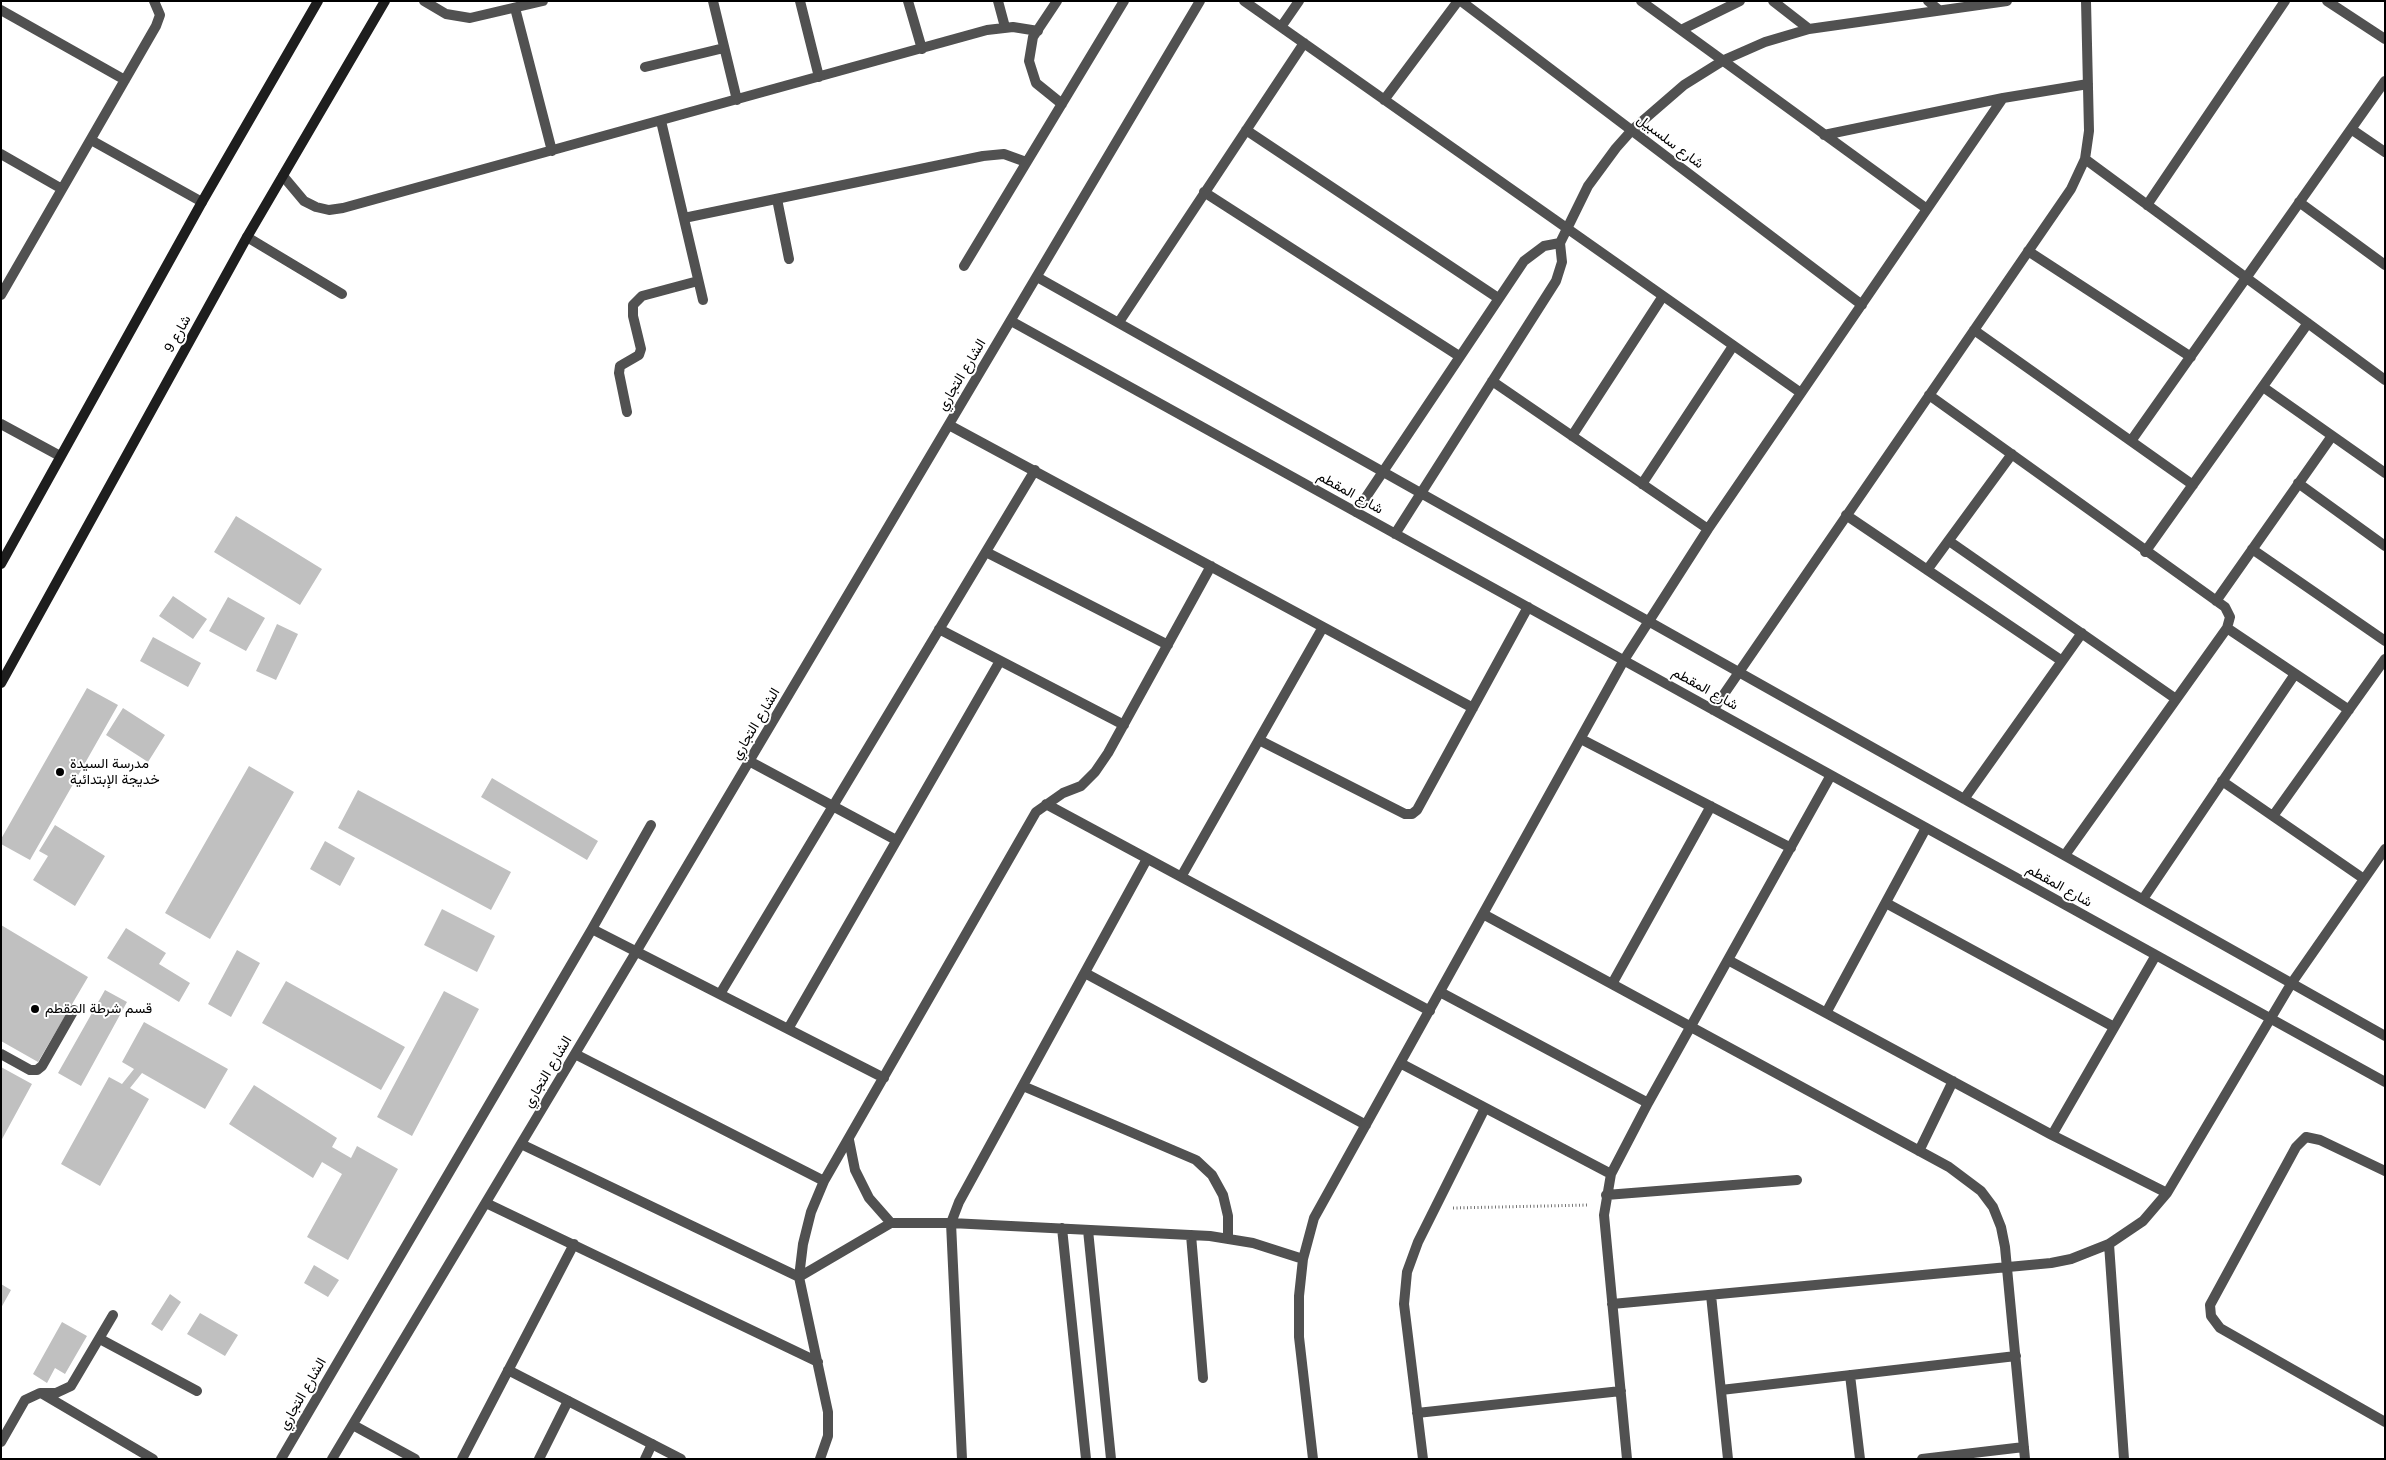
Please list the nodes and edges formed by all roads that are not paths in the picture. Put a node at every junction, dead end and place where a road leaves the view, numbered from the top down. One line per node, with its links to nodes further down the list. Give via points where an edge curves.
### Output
1 (154, 1): 39 (street, via 159,10 158,21)
2 (318, 1): 61 (main road)
3 (385, 1): 57 (main road, شارع 9)
4 (424, 1): 24 (street, via 457,17 482,16)
5 (543, 1): 24 (street)
6 (713, 1): 34 (street)
7 (800, 1): 38 (street)
8 (908, 1): 35 (street)
9 (998, 1): 27 (street)
10 (1057, 1): 31 (street)
11 (1124, 1): 45 (street)
12 (1200, 1): 73 (street, الشارع التجاري)
13 (1244, 1): 28 (street)
14 (1299, 1): 28 (street)
15 (1460, 1): 44 (street); 49 (street, شارع سلسبيل)
16 (1641, 1): 30 (street)
17 (1740, 1): 30 (street)
18 (1773, 1): 29 (street)
19 (1928, 1): 26 (street)
20 (2007, 1): 26 (street)
21 (2086, 1): 41 (street)
22 (2285, 1): 63 (street)
23 (2327, 1): 32 (street)
24 (515, 8): 52 (street)
25 (1, 10): 39 (street)
26 (1939, 10): 29 (street)
27 (1005, 27): 31 (street); 35 (street)
28 (1280, 27): 33 (street)
29 (1809, 29): 36 (street, via 1765,42)
30 (1681, 30): 36 (street)
31 (1038, 31): 45 (street, via 1030,45 1030,68 1042,89)
32 (2385, 39)
33 (1304, 43): 44 (street); 48 (street)
34 (724, 48): 37 (street); 43 (street)
35 (922, 49): 38 (street)
36 (1724, 60): 49 (street, via 1678,89); 50 (street)
37 (645, 67)
38 (819, 77): 43 (street)
39 (125, 80): 51 (street)
40 (2385, 81): 47 (street)
41 (2088, 84): 42 (street); 55 (street, via 2089,131)
42 (2003, 98): 50 (street); 64 (street)
43 (737, 100): 46 (street)
44 (1384, 100): 66 (street)
45 (1062, 104): 56 (street)
46 (661, 121): 52 (street); 65 (street)
47 (2351, 129): 53 (street); 62 (street)
48 (1246, 130): 59 (street); 79 (street)
49 (1632, 130): 66 (street, via 1593,180); 81 (street, شارع سلسبيل)
50 (1824, 135): 64 (street)
51 (91, 140): 58 (street); 61 (street)
52 (552, 151): 57 (street, via 329,210 304,201)
53 (2385, 152)
54 (1, 154): 58 (street)
55 (2085, 159): 63 (street); 69 (street, via 2071,189)
56 (1026, 162): 60 (street, via 1004,154 988,155); 72 (street)
57 (283, 176): 67 (main road, شارع 9)
58 (62, 189): 77 (street)
59 (1204, 192): 83 (street); 87 (street)
60 (777, 199): 65 (street); 70 (street)
61 (202, 202): 101 (main road)
62 (2299, 202): 71 (street); 74 (street)
63 (2147, 205): 74 (street)
64 (1927, 209): 81 (street)
65 (684, 218): 75 (street)
66 (1566, 228): 68 (street); 78 (street)
67 (247, 237): 76 (street); 136 (main road, شارع 9)
68 (1560, 243): 79 (street, via 1544,246 1529,255); 90 (street, via 1562,262 1556,282)
69 (2028, 251): 85 (street); 88 (street)
70 (790, 258)
71 (2385, 265)
72 (964, 266)
73 (1037, 277): 82 (street, الشارع التجاري); 83 (street)
74 (2246, 278): 84 (street); 88 (street)
75 (698, 281): 80 (street); 94 (street, via 642,296 633,305 641,349 639,355 620,366 618,373)
76 (342, 294)
77 (1, 295)
78 (1663, 296): 86 (street); 97 (street)
79 (1498, 298): 87 (street)
80 (703, 300)
81 (1862, 305): 92 (street)
82 (1011, 321): 96 (street, الشارع التجاري); 109 (street, شارع المقطم)
83 (1119, 322): 103 (street)
84 (2308, 324): 89 (street); 91 (street)
85 (1974, 330): 93 (street); 99 (street)
86 (1733, 346): 92 (street); 106 (street)
87 (1460, 356): 103 (street)
88 (2191, 357): 99 (street)
89 (2385, 380)
90 (1492, 382): 97 (street); 108 (street)
91 (2263, 387): 98 (street); 107 (street)
92 (1801, 393): 111 (street)
93 (1929, 395): 100 (street); 110 (street)
94 (627, 412)
95 (1, 424): 101 (street)
96 (949, 425): 102 (street); 144 (street, الشارع التجاري)
97 (1572, 436): 106 (street)
98 (2332, 436): 104 (street); 105 (street)
99 (2131, 441): 107 (street)
100 (2012, 454): 113 (street); 117 (street)
101 (60, 456): 118 (main road)
102 (1035, 470): 116 (street); 119 (street)
103 (1383, 471): 108 (street); 109 (street)
104 (2385, 473)
105 (2298, 483): 114 (street); 115 (street)
106 (1642, 484): 111 (street)
107 (2193, 485): 117 (street)
108 (1421, 493): 112 (street); 123 (street)
109 (1356, 512): 112 (street, شارع المقطم)
110 (1846, 515): 120 (street); 134 (street)
111 (1708, 529): 123 (street)
112 (1396, 534): 122 (street, شارع المقطم)
113 (1949, 541): 120 (street); 127 (street)
114 (2385, 546)
115 (2252, 549): 121 (street); 128 (street)
116 (986, 552): 126 (street); 129 (street)
117 (2145, 552): 121 (street)
118 (1, 564)
119 (1211, 566): 124 (street); 129 (street)
120 (1928, 570): 133 (street)
121 (2216, 601): 125 (street, via 2228,612)
122 (1528, 607): 131 (street, شارع المقطم); 138 (street)
123 (1650, 621): 131 (street); 134 (street)
124 (1323, 627): 138 (street); 143 (street)
125 (2227, 628): 135 (street); 137 (street)
126 (939, 629): 132 (street); 149 (street)
127 (2082, 633): 133 (street); 137 (street)
128 (2385, 641)
129 (1168, 645): 141 (street)
130 (2385, 659): 140 (street)
131 (1624, 660): 139 (street, شارع المقطم); 142 (street)
132 (1000, 661): 141 (street); 154 (street)
133 (2062, 661): 147 (street)
134 (1739, 672): 139 (street); 147 (street)
135 (2295, 674): 140 (street); 146 (street)
136 (1, 683)
137 (2176, 699): 157 (street)
138 (1473, 708): 143 (street, via 1412,814 1405,814)
139 (1713, 710): 145 (street, شارع المقطم)
140 (2349, 710): 151 (street)
141 (1124, 725): 148 (street, via 1095,772 1081,786)
142 (1581, 739): 150 (street); 163 (street)
143 (1259, 740): 159 (street)
144 (749, 761): 149 (street); 165 (street, الشارع التجاري)
145 (1831, 775): 153 (street, شارع المقطم); 155 (street)
146 (2222, 780): 151 (street); 161 (street)
147 (1964, 799): 157 (street)
148 (1046, 804): 158 (street); 184 (street, via 1036,812)
149 (833, 806): 154 (street); 172 (street)
150 (1711, 806): 155 (street); 169 (street)
151 (2273, 816): 160 (street)
152 (650, 825): 164 (street, الشارع التجاري)
153 (1926, 828): 162 (street); 166 (street, شارع المقطم)
154 (896, 840): 179 (street)
155 (1791, 848): 167 (street)
156 (2385, 849): 160 (street)
157 (2065, 856): 161 (street)
158 (1147, 859): 159 (street); 168 (street)
159 (1181, 877): 174 (street)
160 (2364, 879): 170 (street)
161 (2143, 899): 170 (street)
162 (1886, 902): 175 (street); 178 (street)
163 (1483, 914): 169 (street); 171 (street)
164 (592, 929): 165 (street); 234 (street, الشارع التجاري)
165 (636, 952): 172 (street); 182 (street, الشارع التجاري)
166 (2156, 955): 176 (street, شارع المقطم); 178 (street)
167 (1728, 960): 175 (street); 177 (street)
168 (1085, 973): 187 (street); 190 (street)
169 (1612, 984): 177 (street)
170 (2291, 984): 176 (street); 180 (street)
171 (1440, 992): 174 (street); 188 (street)
172 (720, 994): 179 (street)
173 (74, 1010): 181 (street, via 42,1066 36,1070 24,1068)
174 (1430, 1011): 183 (street)
175 (1826, 1013): 185 (street)
176 (2270, 1018): 186 (street, شارع المقطم); 199 (street)
177 (1691, 1026): 188 (street); 194 (street)
178 (2114, 1027): 191 (street)
179 (788, 1029): 184 (street)
180 (2385, 1036)
181 (1, 1054)
182 (575, 1054): 193 (street, الشارع التجاري); 198 (street)
183 (1400, 1063): 189 (street); 190 (street)
184 (884, 1078): 192 (street)
185 (1953, 1082): 191 (street); 194 (street)
186 (2385, 1082)
187 (1023, 1086): 203 (street, via 959,1202); 207 (street, via 1196,1160 1212,1175 1223,1195 1228,1216)
188 (1648, 1103): 196 (street)
189 (1486, 1108): 196 (street); 227 (street, via 1418,1242 1408,1272 1404,1304)
190 (1366, 1125): 210 (street, via 1314,1218)
191 (2052, 1135): 199 (street)
192 (849, 1140): 198 (street); 202 (street, via 858,1177 869,1198)
193 (521, 1144): 201 (street, الشارع التجاري); 212 (street)
194 (1919, 1150): 211 (street, via 1966,1178 1994,1208 2001,1227)
195 (2385, 1171): 228 (street, via 2320,1140 2306,1137 2296,1147 2210,1306 2211,1316 2220,1328)
196 (1611, 1174): 200 (street)
197 (1797, 1180): 200 (street)
198 (824, 1181): 212 (street, via 811,1212)
199 (2167, 1193): 209 (street, via 2143,1221)
200 (1605, 1199): 214 (street)
201 (486, 1203): 208 (street); 229 (street, الشارع التجاري)
202 (891, 1223): 203 (street); 212 (street)
203 (951, 1223): 204 (street); 242 (street)
204 (1062, 1228): 205 (street); 243 (street)
205 (1088, 1230): 206 (street); 244 (street)
206 (1191, 1235): 207 (street); 221 (street)
207 (1228, 1238): 210 (street)
208 (574, 1244): 218 (street); 219 (street)
209 (2109, 1244): 211 (street, via 2071,1259); 252 (street)
210 (1303, 1258): 245 (street, via 1298,1296 1299,1337)
211 (2007, 1267): 213 (street); 217 (street)
212 (799, 1277): 218 (street)
213 (1711, 1295): 214 (street); 222 (street)
214 (1612, 1304): 224 (street)
215 (114, 1315): 216 (street)
216 (100, 1339): 223 (street); 225 (street, via 71,1386 56,1393)
217 (2016, 1356): 220 (street); 232 (street)
218 (818, 1362): 241 (street, via 828,1412 828,1436)
219 (508, 1370): 226 (street); 237 (street)
220 (1850, 1375): 222 (street); 249 (street)
221 (1203, 1378)
222 (1721, 1390): 248 (street)
223 (197, 1391)
224 (1621, 1392): 227 (street); 247 (street)
225 (40, 1393): 230 (street, via 25,1400); 233 (street)
226 (568, 1401): 231 (street); 238 (street)
227 (1417, 1414): 246 (street)
228 (2385, 1422)
229 (353, 1425): 235 (street, الشارع التجاري); 236 (street)
230 (1, 1442)
231 (652, 1444): 239 (street); 240 (street)
232 (2024, 1447): 250 (street); 251 (street)
233 (153, 1459)
234 (281, 1459)
235 (332, 1459)
236 (415, 1459)
237 (462, 1459)
238 (539, 1459)
239 (645, 1459)
240 (681, 1459)
241 (820, 1459)
242 (962, 1459)
243 (1086, 1459)
244 (1111, 1459)
245 (1313, 1459)
246 (1423, 1459)
247 (1627, 1459)
248 (1728, 1459)
249 (1860, 1459)
250 (1922, 1459)
251 (2024, 1459)
252 (2124, 1459)

